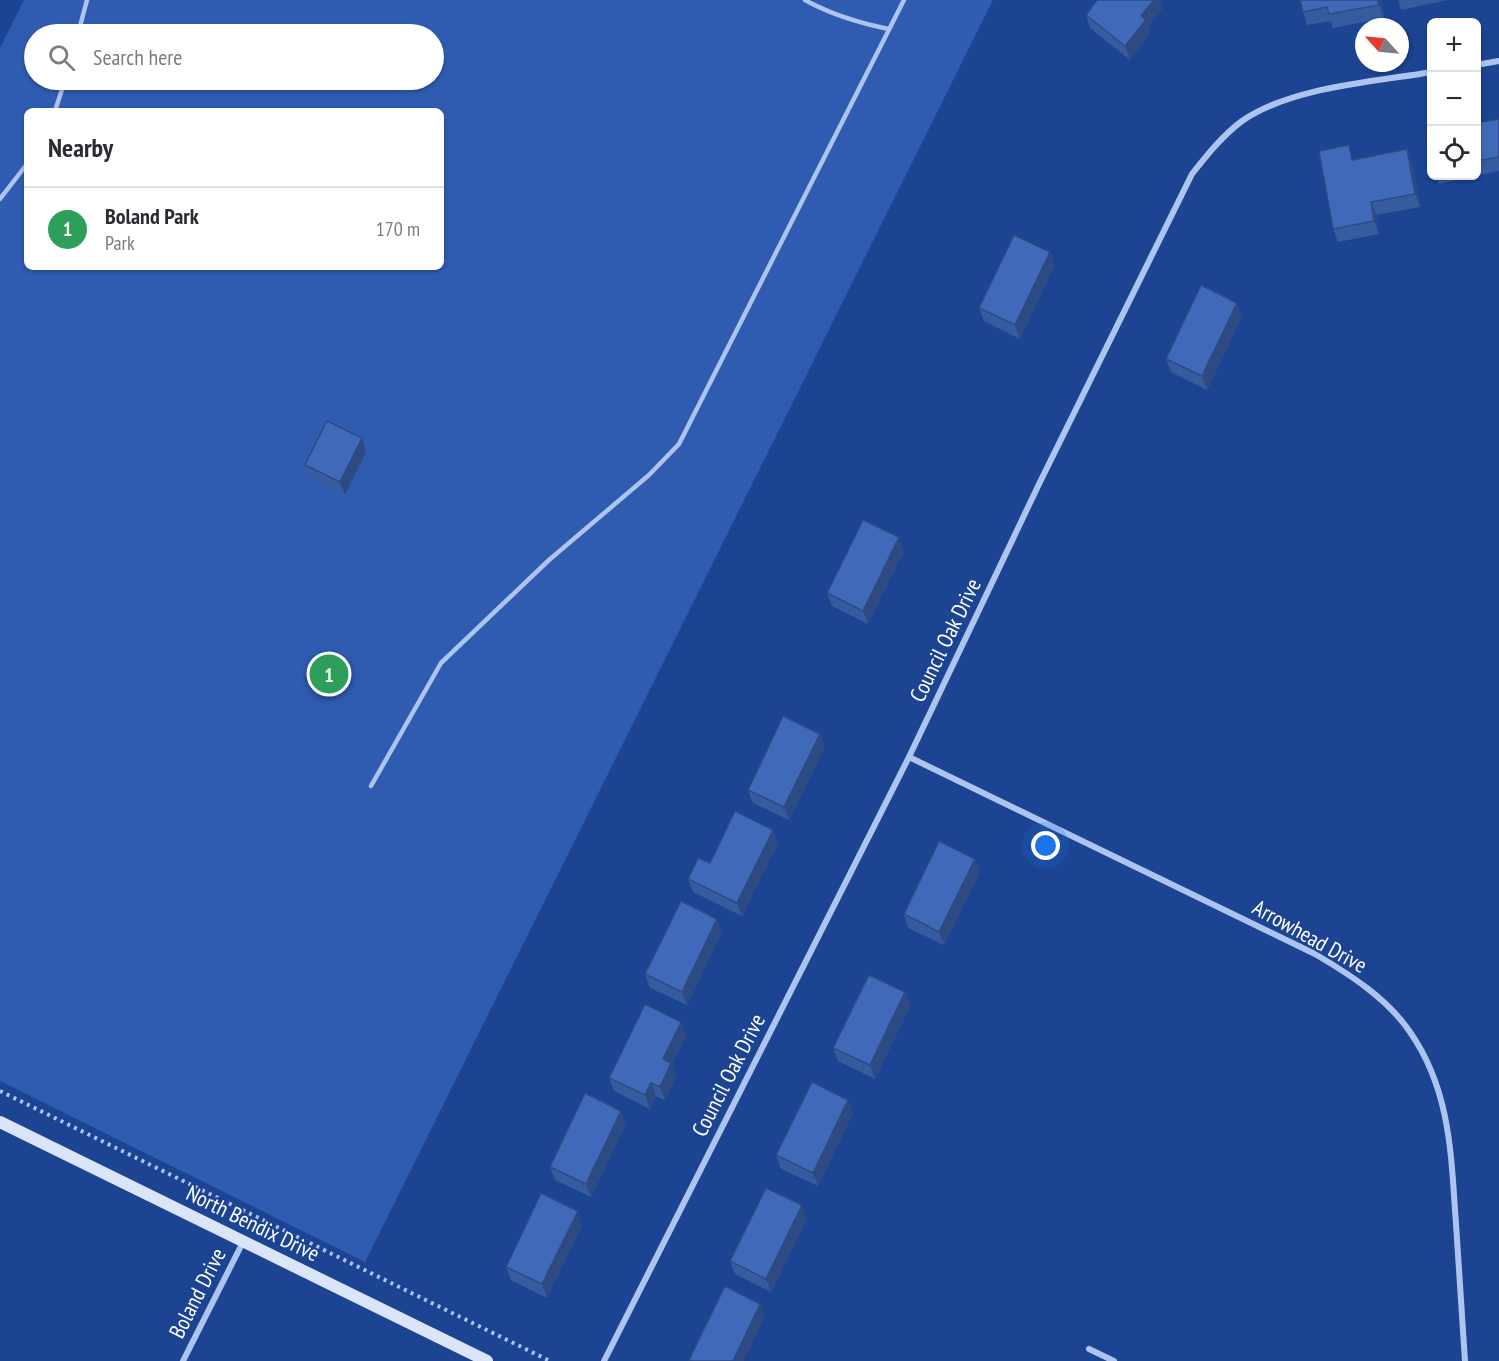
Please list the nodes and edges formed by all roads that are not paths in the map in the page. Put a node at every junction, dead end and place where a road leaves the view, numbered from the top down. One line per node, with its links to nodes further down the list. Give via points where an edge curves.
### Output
1 (87, 0): 4 (lane)
2 (806, 0): 5 (lane, via 835,15)
3 (904, 0): 5 (lane)
4 (81, 24)
5 (889, 28): 14 (lane, via 679,444 441,663)
6 (1499, 61): 7 (street)
7 (1481, 64)
8 (1427, 73): 13 (street, Council Oak Drive, via 1284,100 1242,122 1216,144 1192,174)
9 (62, 90): 10 (lane)
10 (56, 108)
11 (24, 168): 12 (lane)
12 (0, 199)
13 (909, 757): 20 (street, Council Oak Drive); 22 (street, Arrowhead Drive, via 1315,954 1345,972 1391,1010 1425,1057 1450,1136)
14 (371, 786)
15 (0, 1122): 16 (street, North Bendix Drive)
16 (243, 1241): 18 (street, Boland Drive); 19 (street, North Bendix Drive)
17 (1089, 1349): 21 (street)
18 (183, 1361)
19 (487, 1361)
20 (604, 1361)
21 (1114, 1361)
22 (1465, 1361)

